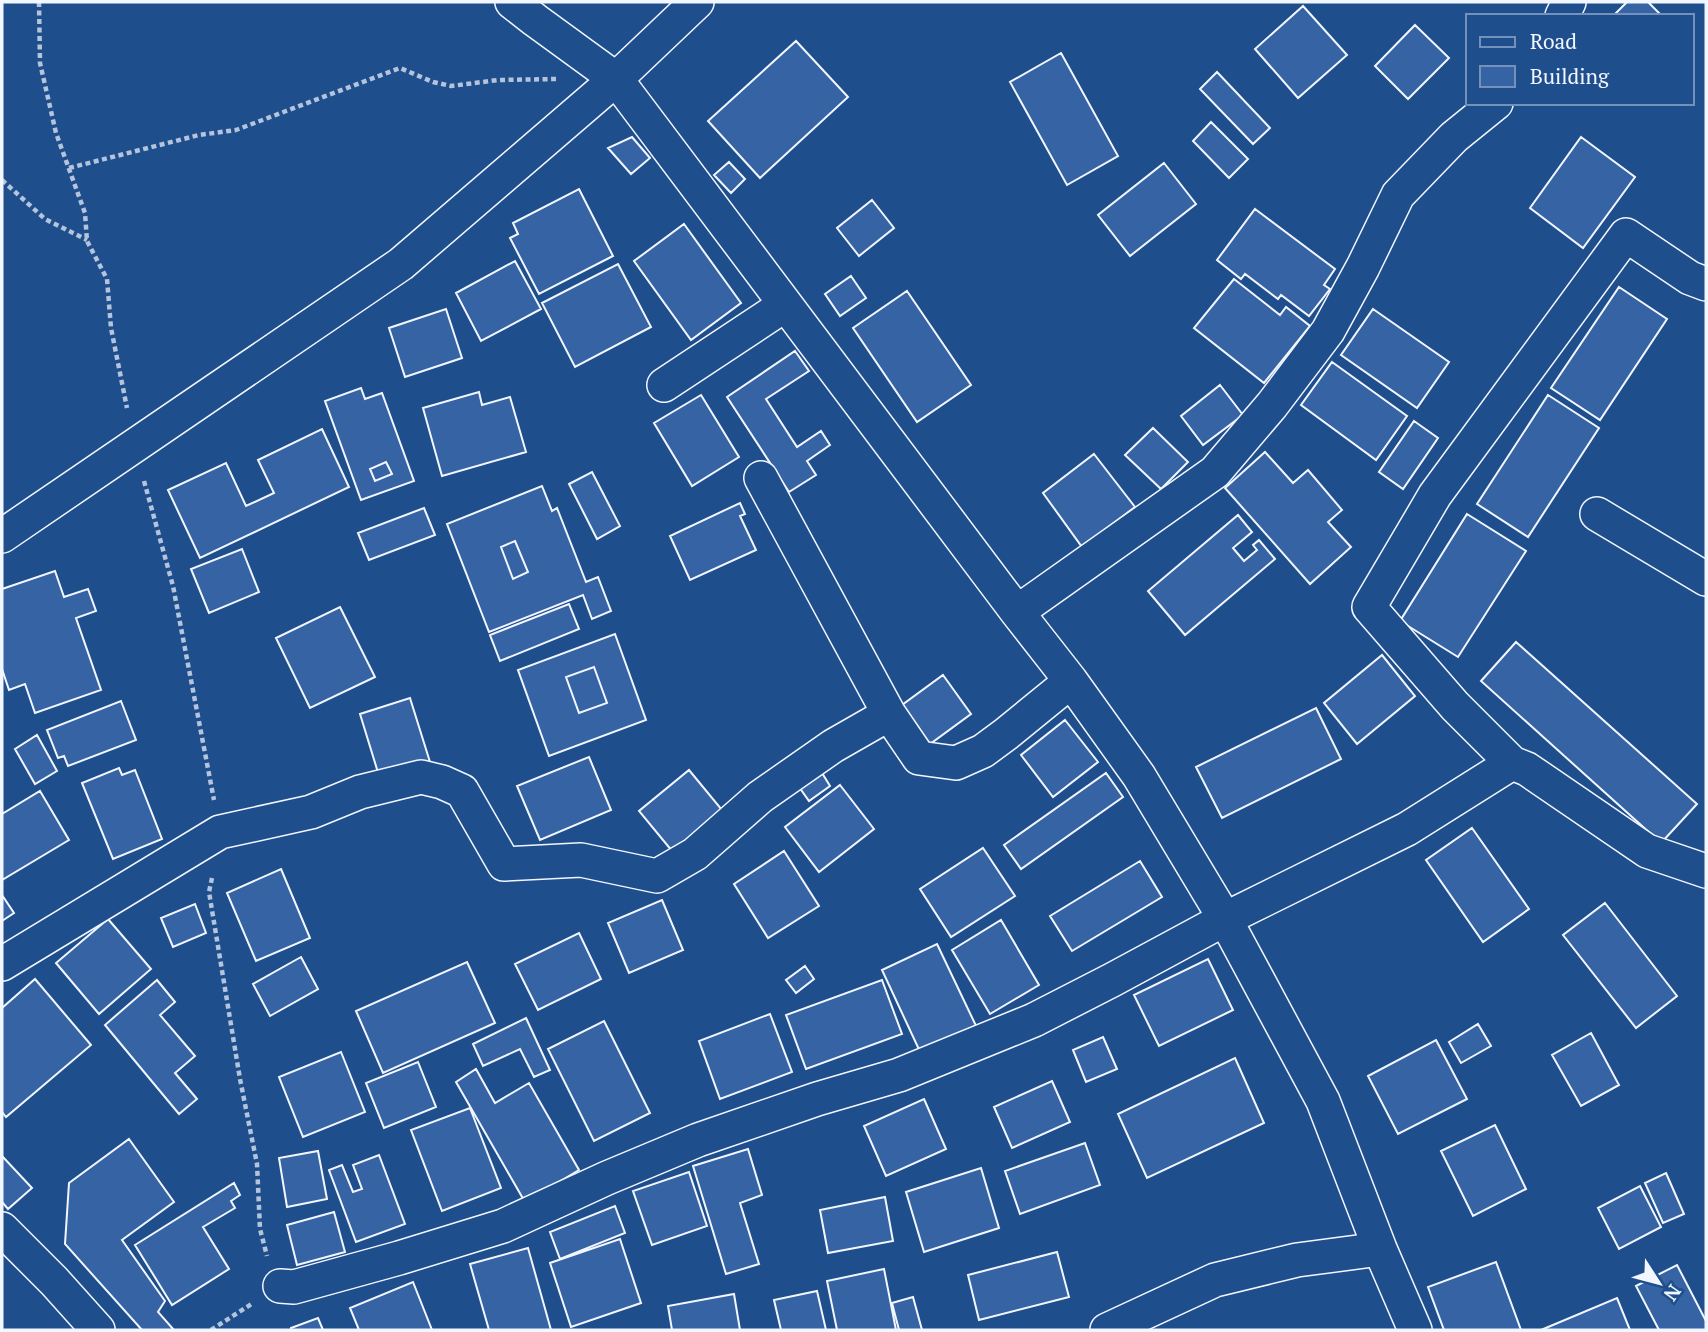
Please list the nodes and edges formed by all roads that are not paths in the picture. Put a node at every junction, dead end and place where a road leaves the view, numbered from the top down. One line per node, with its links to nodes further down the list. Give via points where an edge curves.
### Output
1 (512, 2): 3 (street)
2 (697, 2): 3 (street)
3 (615, 79): 6 (street); 10 (street, via 401,264)
4 (1494, 105): 12 (street, via 1454,137 1398,195 1328,331 1215,472)
5 (1706, 285): 15 (street, via 1626,235 1435,495 1369,607 1455,706)
6 (785, 305): 7 (street); 12 (street)
7 (664, 386)
8 (761, 478): 14 (street)
9 (1597, 514): 11 (street)
10 (2, 536)
11 (1706, 579)
12 (1017, 612): 13 (street)
13 (1072, 681): 14 (street, via 983,751 956,763 919,758); 17 (street, via 1139,776)
14 (889, 714): 18 (street, via 823,753 761,797 695,854 657,876 581,860 503,864 462,791 421,777 360,792 311,812 220,832)
15 (1512, 763): 16 (street, via 1647,851); 17 (street, via 1407,829)
16 (1706, 871)
17 (1225, 919): 20 (street, via 1323,1101); 21 (street, via 1034,1020 899,1075 698,1140 503,1226 294,1287)
18 (2, 964)
19 (2, 1229): 22 (street)
20 (1380, 1249): 23 (street, via 1297,1260 1215,1280); 24 (street)
21 (280, 1286)
22 (98, 1330)
23 (1107, 1330)
24 (1415, 1330)

